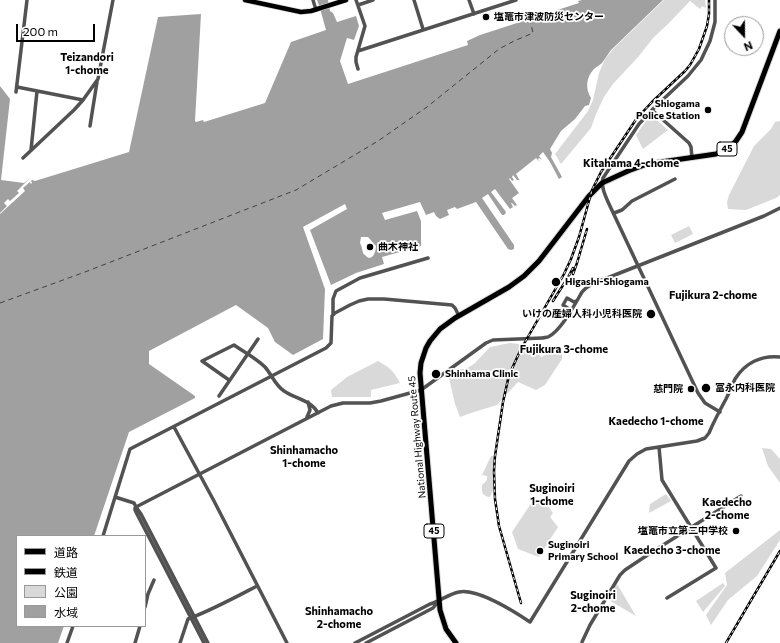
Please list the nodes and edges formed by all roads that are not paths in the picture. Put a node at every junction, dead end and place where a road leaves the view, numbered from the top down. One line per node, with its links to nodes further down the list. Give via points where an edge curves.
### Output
1 (27, 0): 21 (street)
2 (113, 0): 20 (street)
3 (246, 0): 12 (main road)
4 (313, 0): 14 (street)
5 (346, 0): 14 (main road)
6 (356, 0): 13 (street)
7 (373, 0): 13 (street)
8 (414, 0): 16 (street)
9 (469, 0): 15 (street)
10 (516, 0): 15 (street)
11 (715, 0): 25 (street, via 715,22 701,60)
12 (259, 1): 14 (main road, via 301,12)
13 (358, 5): 18 (street, via 365,26)
14 (318, 9)
15 (474, 14): 16 (street)
16 (423, 29): 18 (street)
17 (780, 31): 29 (highway, National Highway Route 45 / 45, via 739,137 721,152)
18 (358, 51): 19 (street)
19 (358, 69)
20 (98, 79): 24 (street); 26 (street)
21 (17, 87): 22 (street); 23 (street)
22 (37, 91): 24 (street); 27 (street)
23 (16, 92)
24 (83, 100): 27 (street)
25 (652, 110): 29 (street, via 689,143); 31 (street, via 636,129)
26 (90, 126)
27 (31, 150): 28 (street)
28 (22, 158)
29 (692, 158): 31 (highway, National Highway Route 45 / 45, via 647,164)
30 (675, 179): 33 (street)
31 (602, 183): 33 (street); 39 (highway, National Highway Route 45 / 45, via 524,276)
32 (780, 208): 35 (street)
33 (614, 213): 35 (street)
34 (428, 258): 38 (street, via 360,278 336,292 333,299)
35 (638, 266): 36 (street, via 592,284); 48 (street, via 700,397)
36 (576, 302): 37 (street); 37 (street, via 567,298 563,305)
37 (570, 312): 45 (street, via 560,327 548,337 493,340)
38 (334, 314): 39 (street, via 358,301 384,299 452,305); 43 (street, via 332,340 328,347)
39 (459, 316): 45 (highway, National Highway Route 45 / 45, via 440,329 426,348 421,363)
40 (258, 339): 41 (street)
41 (247, 354): 43 (street, via 264,366); 44 (street); 44 (street, via 234,345 202,361)
42 (780, 357): 48 (street, via 763,358 743,369)
43 (271, 376): 47 (street, via 282,390); 51 (street)
44 (229, 380): 46 (street)
45 (421, 390): 49 (street, via 370,403 337,404); 62 (highway, National Highway Route 45 / 45)
46 (219, 396)
47 (308, 402): 49 (street); 50 (street, via 310,410)
48 (720, 412): 52 (street, via 705,438)
49 (318, 413): 50 (street)
50 (307, 418): 53 (street)
51 (174, 426): 53 (street); 55 (street, via 130,448)
52 (659, 447): 57 (street, via 662,480); 62 (street, via 646,449 629,461 530,622 501,604 469,592 459,592)
53 (200, 474): 56 (street); 60 (street)
54 (741, 496): 57 (street)
55 (115, 497): 56 (street, via 134,503); 58 (street)
56 (136, 507): 64 (street, via 138,516)
57 (691, 528): 61 (street, via 716,568); 67 (street, via 622,573)
58 (103, 535)
59 (154, 580): 63 (street)
60 (257, 586): 64 (street); 73 (street)
61 (667, 598)
62 (439, 601): 74 (street); 75 (street, via 433,608); 76 (highway, National Highway Route 45 / 45, via 446,629)
63 (146, 603)
64 (193, 617): 70 (street, via 188,619); 71 (street); 72 (street)
65 (73, 627): 68 (street)
66 (140, 627): 69 (street)
67 (582, 642)
68 (67, 643)
69 (135, 643)
70 (180, 643)
71 (204, 643)
72 (208, 643)
73 (287, 643)
74 (355, 643)
75 (366, 643)
76 (456, 643)

